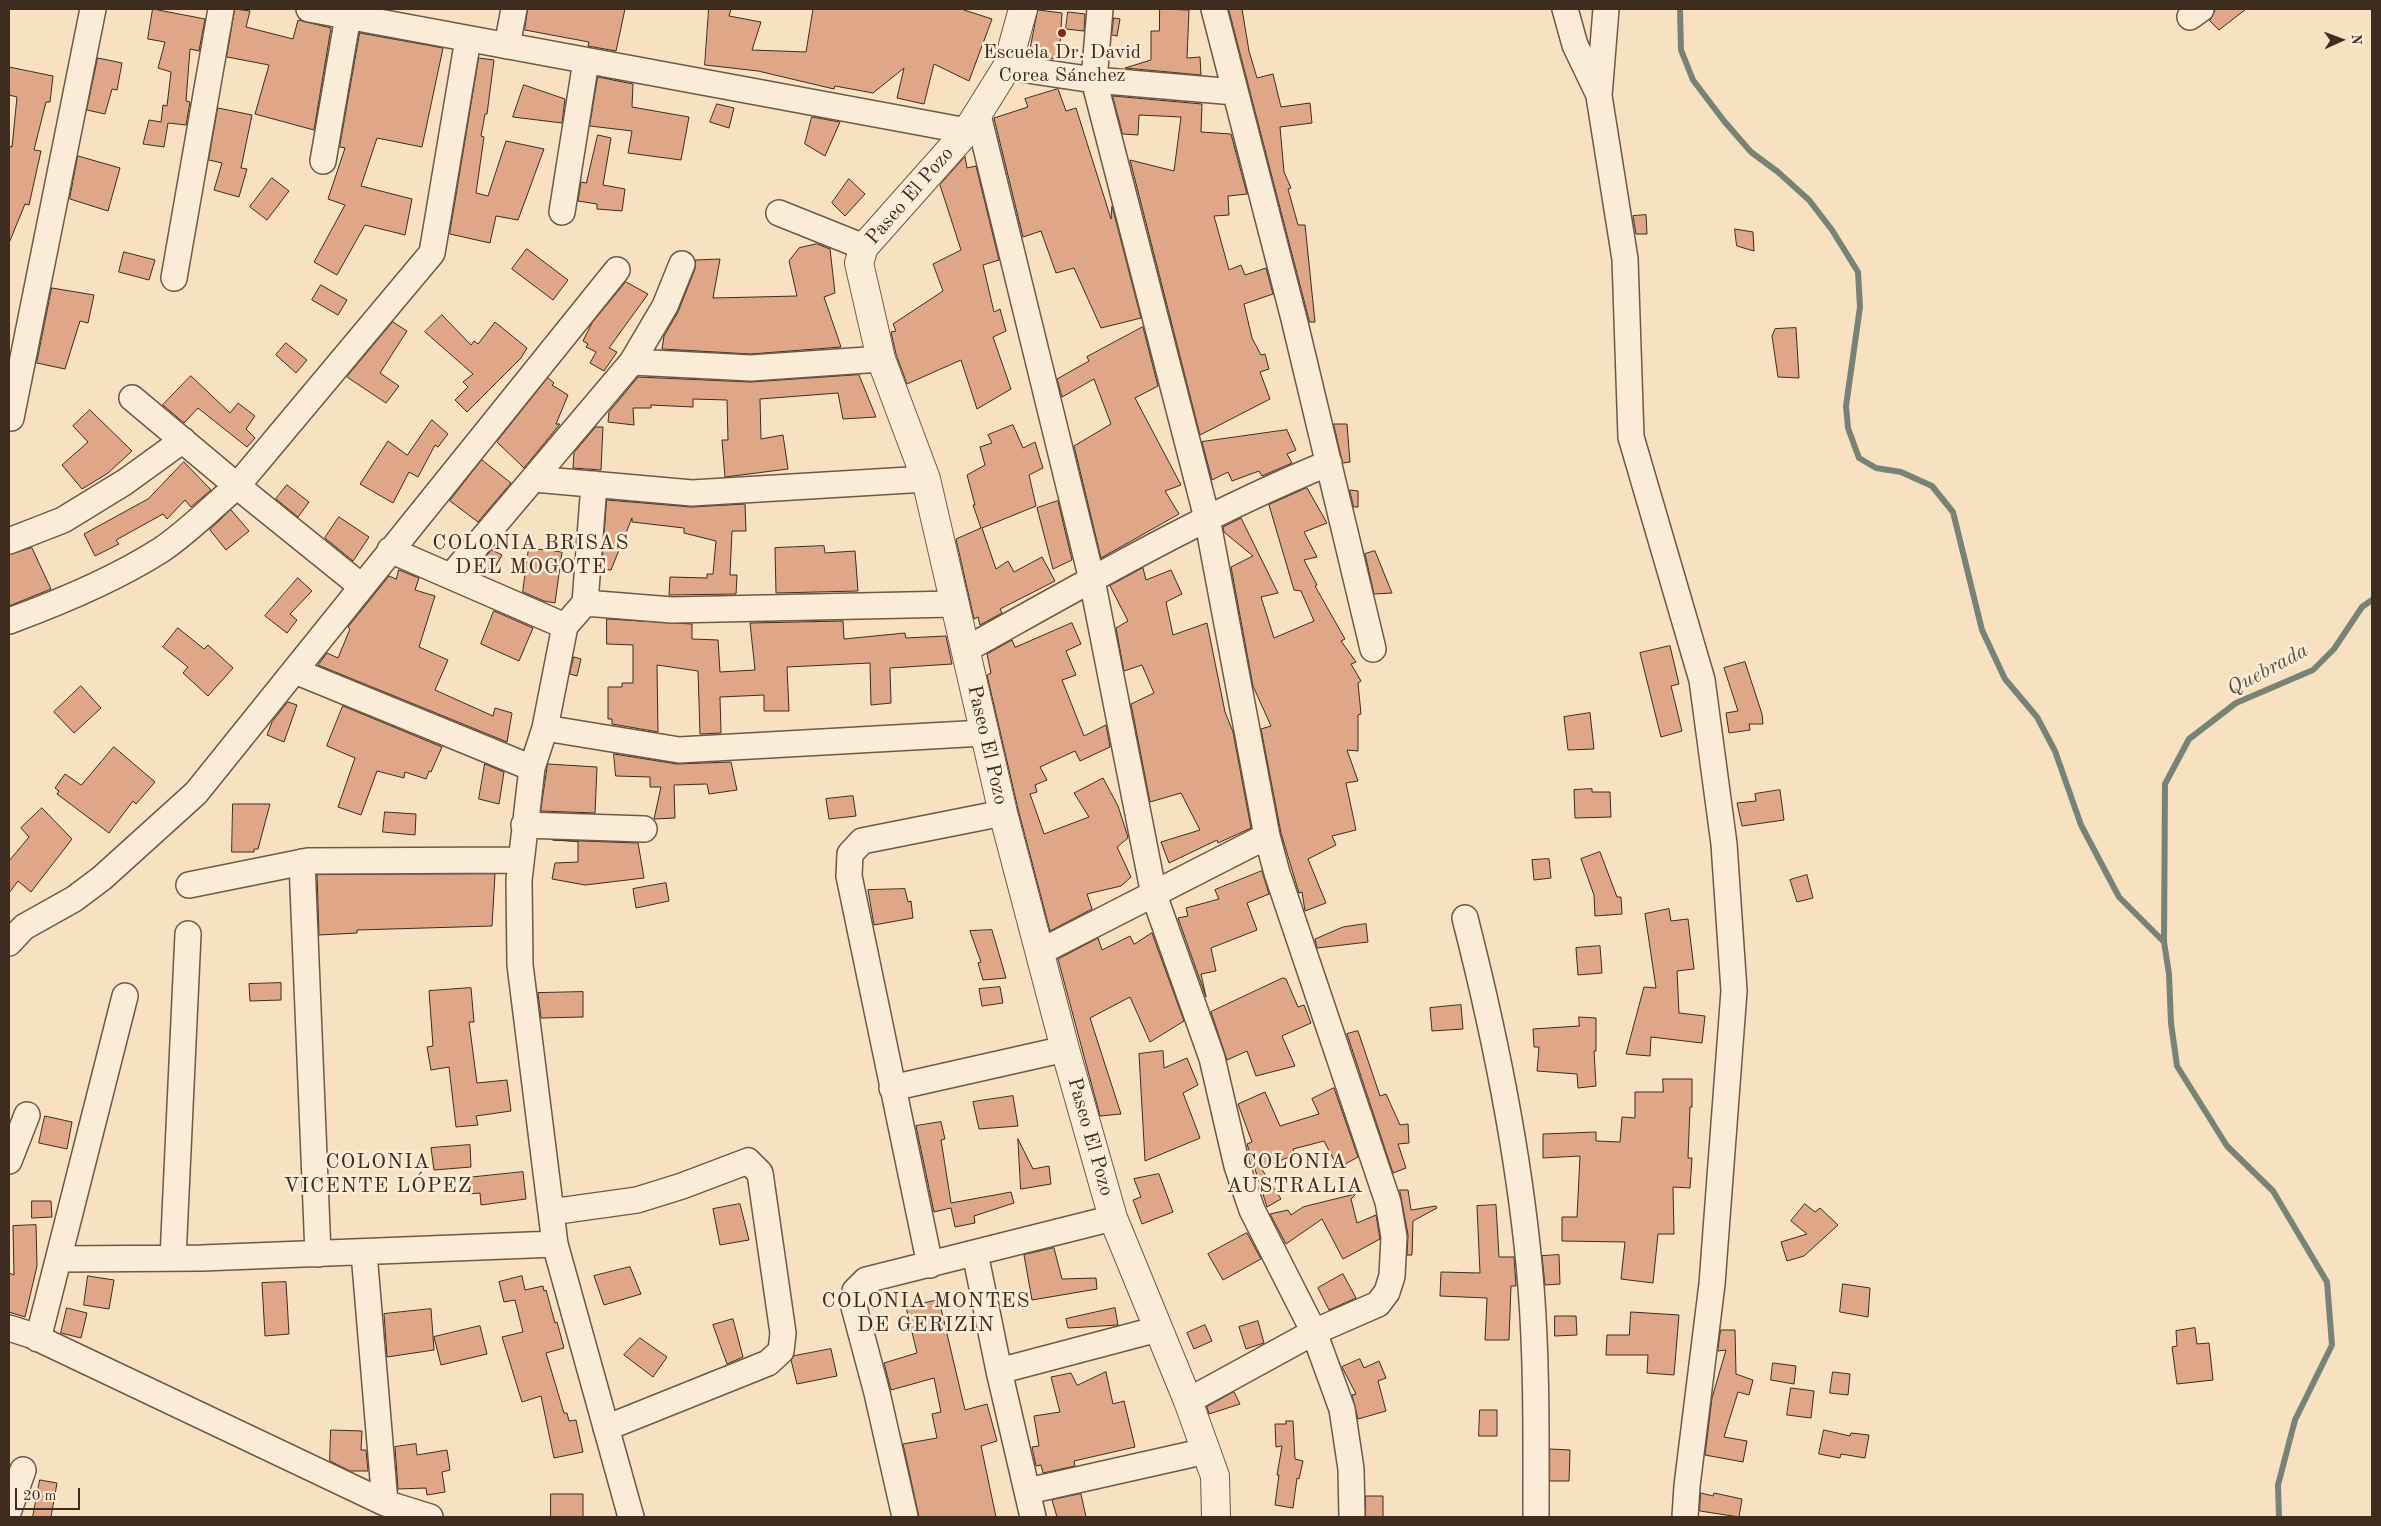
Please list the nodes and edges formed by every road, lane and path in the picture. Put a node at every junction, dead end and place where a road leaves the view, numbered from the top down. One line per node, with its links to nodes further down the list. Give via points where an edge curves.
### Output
1 (93, 9): 29 (street)
2 (221, 9): 25 (street)
3 (309, 9): 10 (street)
4 (514, 9): 12 (street)
5 (1024, 9): 14 (street, Paseo El Pozo)
6 (1100, 9): 15 (street)
7 (1214, 9): 16 (street)
8 (1565, 9): 17 (street, via 1575,45)
9 (1606, 9): 17 (street)
10 (348, 16): 11 (street); 19 (street)
11 (468, 39): 12 (street); 35 (street, via 432,253)
12 (507, 46): 13 (street)
13 (586, 61): 18 (street); 20 (street)
14 (1006, 67): 15 (street); 18 (street, Paseo El Pozo)
15 (1094, 80): 16 (street); 36 (street)
16 (1235, 92): 31 (street)
17 (1599, 96): 97 (street, via 1624,259 1631,437 1702,680 1724,844 1734,991 1712,1284)
18 (973, 123): 22 (street, Paseo El Pozo); 40 (street)
19 (323, 161)
20 (562, 212)
21 (779, 213): 22 (street)
22 (864, 247): 26 (street, Paseo El Pozo, via 859,263)
23 (682, 264): 27 (street, via 665,306)
24 (617, 270): 38 (street)
25 (174, 278)
26 (881, 359): 27 (street, via 751,368); 33 (street, Paseo El Pozo)
27 (632, 362): 32 (street)
28 (132, 398): 30 (street)
29 (11, 418)
30 (183, 440): 35 (street); 37 (street, via 125,482 63,520)
31 (1328, 463): 36 (street); 46 (street)
32 (534, 479): 34 (street); 39 (street)
33 (926, 479): 34 (street, via 692,493); 43 (street, Paseo El Pozo)
34 (594, 484): 42 (street)
35 (237, 486): 41 (street); 44 (street, via 162,549 98,584)
36 (1207, 518): 40 (street); 55 (street)
37 (9, 541)
38 (390, 550): 39 (street); 41 (street)
39 (451, 576): 45 (street)
40 (1092, 580): 47 (street); 59 (street)
41 (361, 586): 48 (street)
42 (585, 603): 43 (street, via 672,610); 45 (street)
43 (954, 604): 47 (street, Paseo El Pozo)
44 (9, 621)
45 (565, 626): 49 (street)
46 (1373, 649)
47 (965, 650): 50 (street, Paseo El Pozo)
48 (295, 671): 51 (street); 62 (street, via 196,793 102,878 74,899 24,928)
49 (545, 728): 50 (street, via 679,750); 51 (street)
50 (984, 733): 52 (street, Paseo El Pozo)
51 (532, 768): 53 (street)
52 (1003, 812): 63 (street, Paseo El Pozo); 66 (street, via 862,841 850,854 849,876)
53 (524, 825): 54 (street); 56 (street)
54 (644, 829)
55 (1267, 836): 59 (street); 80 (street, via 1388,1202 1394,1237 1392,1276 1387,1292 1378,1304)
56 (520, 860): 57 (street); 69 (street, via 520,965)
57 (302, 862): 58 (street); 74 (street)
58 (189, 885)
59 (1154, 895): 63 (street); 80 (street, via 1212,1058 1237,1166 1252,1210)
60 (1465, 918): 96 (street, via 1492,1026 1515,1161 1531,1286)
61 (188, 934): 75 (street)
62 (9, 943)
63 (1040, 952): 65 (street, Paseo El Pozo)
64 (125, 996): 76 (street)
65 (1065, 1049): 66 (street); 70 (street, Paseo El Pozo)
66 (892, 1088): 77 (street)
67 (27, 1115): 68 (street)
68 (9, 1161)
69 (551, 1212): 71 (street); 84 (street, via 637,1200 748,1161 760,1173 783,1333 781,1351 768,1363)
70 (1113, 1218): 73 (street); 79 (street, Paseo El Pozo)
71 (555, 1244): 72 (street); 84 (street)
72 (364, 1252): 74 (street); 88 (street)
73 (975, 1253): 77 (street); 82 (street)
74 (318, 1254): 75 (street)
75 (173, 1258): 76 (street)
76 (60, 1259): 81 (street)
77 (930, 1265): 92 (street, via 866,1280 855,1291 854,1307)
78 (9, 1328): 81 (street)
79 (1158, 1329): 82 (street); 83 (street, Paseo El Pozo)
80 (1314, 1332): 83 (street); 95 (street, via 1342,1409 1351,1469)
81 (38, 1339): 88 (street)
82 (999, 1372): 87 (street)
83 (1188, 1401): 85 (street, Paseo El Pozo)
84 (606, 1428): 91 (street)
85 (1206, 1451): 87 (street); 94 (street, Paseo El Pozo, via 1215,1476)
86 (23, 1470): 89 (street)
87 (1028, 1491): 93 (street)
88 (385, 1503): 90 (street)
89 (9, 1510)
90 (430, 1517)
91 (631, 1517)
92 (905, 1517)
93 (1033, 1517)
94 (1216, 1517)
95 (1352, 1517)
96 (1536, 1517)
97 (1685, 1517)

